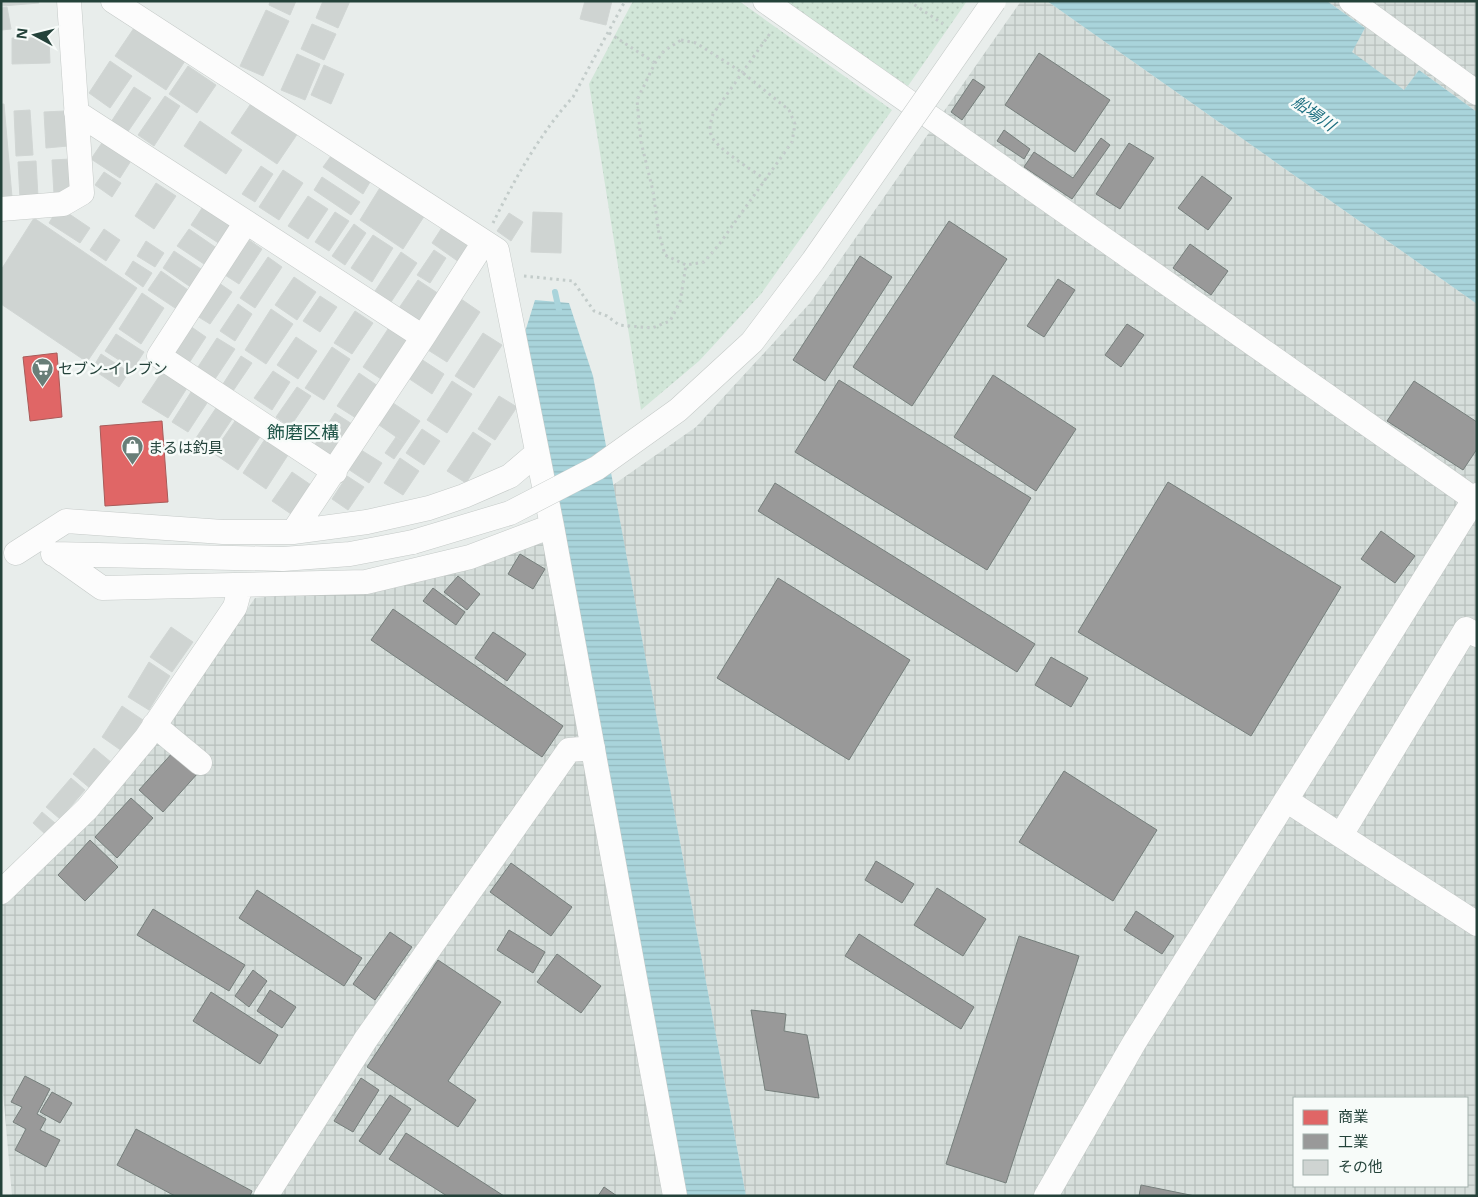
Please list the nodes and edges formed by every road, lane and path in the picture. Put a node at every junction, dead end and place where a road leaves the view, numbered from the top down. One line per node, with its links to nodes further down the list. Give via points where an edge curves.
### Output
1 (69, 1): 13 (street)
2 (113, 1): 17 (street)
3 (625, 1): 9 (path)
4 (909, 1): 8 (path)
5 (994, 1): 27 (street, bridge, via 813,261 752,342 685,404 597,468 510,513 413,542 350,554 283,559)
6 (1351, 1): 12 (street)
7 (774, 8): 11 (path); 23 (street)
8 (943, 24)
9 (609, 33): 10 (path); 17 (path, via 573,97 514,182)
10 (655, 62): 11 (path, via 664,50 682,40 696,43); 18 (path, via 637,100 641,142 665,255)
11 (742, 73): 14 (path, via 789,110 795,124 792,142); 14 (path, via 713,114 712,137 719,146)
12 (1477, 93)
13 (76, 112): 15 (street, via 82,194 63,204); 16 (street)
14 (766, 180): 18 (path, via 704,262)
15 (1, 209)
16 (246, 222): 20 (street); 22 (street, via 159,356)
17 (484, 242): 19 (street, via 497,250); 20 (street)
18 (686, 265): 19 (path, via 680,302 670,321 652,328 619,325 594,311 573,281 526,276)
19 (503, 278): 21 (street)
20 (423, 337): 22 (street)
21 (538, 453): 24 (street); 25 (street, via 510,476 430,508 367,522)
22 (334, 472): 25 (street)
23 (1476, 497): 33 (street)
24 (552, 526): 28 (street, via 470,557 366,582); 31 (street)
25 (293, 532): 26 (street, via 223,532 66,521)
26 (8, 553): 27 (street)
27 (54, 554): 28 (street, via 102,588)
28 (241, 585): 30 (street, via 235,607)
29 (1477, 635): 34 (street, via 1466,629)
30 (154, 725): 32 (street); 35 (street, via 87,809)
31 (593, 748): 37 (street, via 569,750 366,1039); 38 (street)
32 (200, 763)
33 (1286, 800): 34 (street); 39 (street, via 1134,1043)
34 (1341, 835): 36 (street)
35 (1, 892)
36 (1477, 924)
37 (266, 1196)
38 (675, 1196)
39 (1046, 1196)

